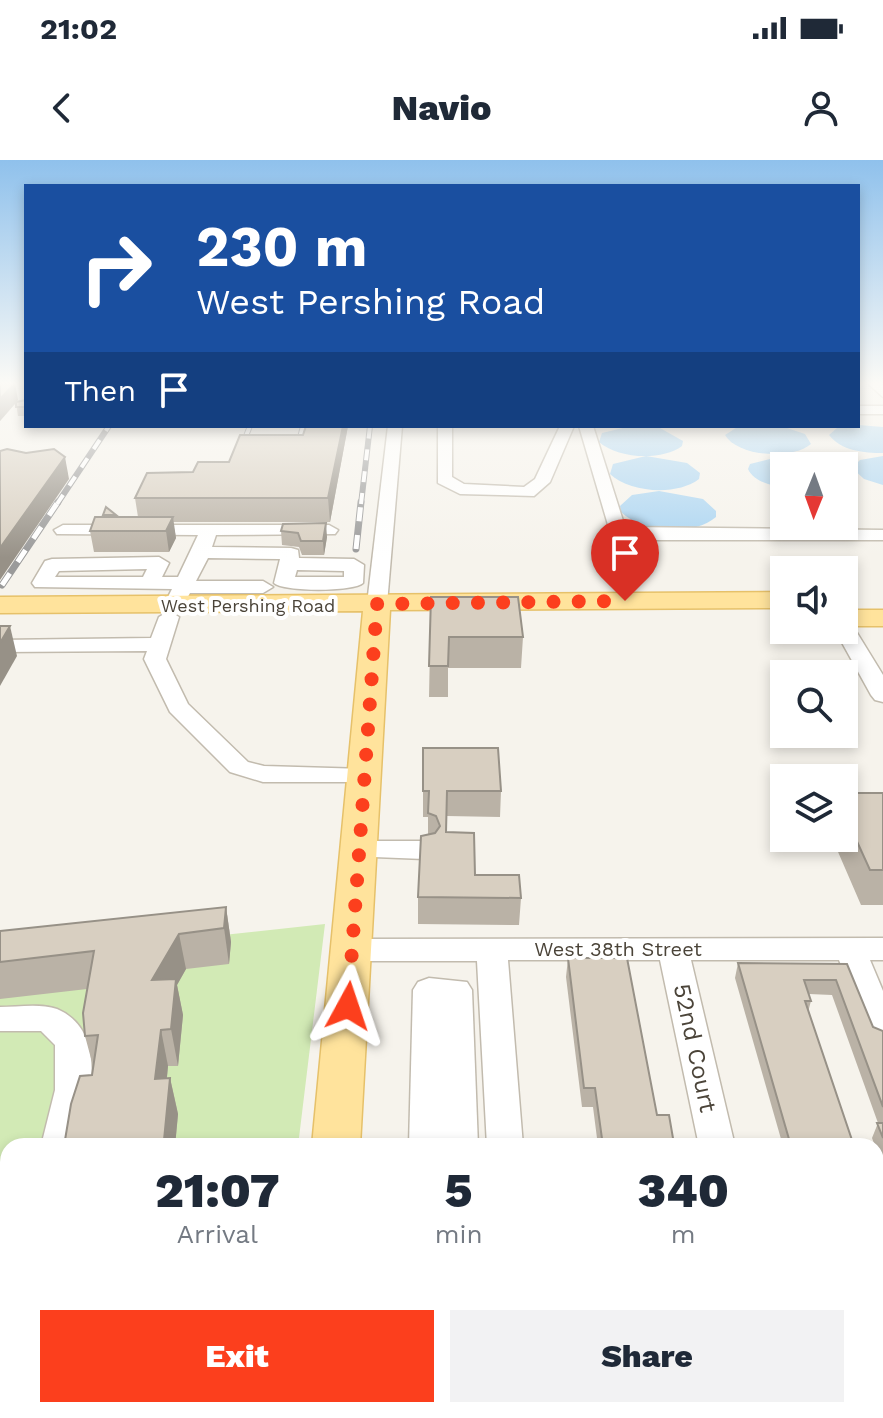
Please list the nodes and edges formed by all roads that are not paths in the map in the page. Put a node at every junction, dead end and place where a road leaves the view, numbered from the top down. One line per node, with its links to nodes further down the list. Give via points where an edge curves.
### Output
1 (394, 440): 18 (street)
2 (445, 440): 3 (street, via 444,479 460,489 528,492 542,482)
3 (561, 440)
4 (590, 440): 8 (street, via 617,531)
5 (63, 530): 6 (street)
6 (209, 530): 7 (street); 9 (street)
7 (329, 530)
8 (883, 535)
9 (201, 552): 10 (street, via 291,554); 13 (street)
10 (289, 564)
11 (150, 583): 11 (street, via 88,583 42,583 52,565 159,563); 13 (street)
12 (263, 587): 13 (street)
13 (178, 598): 17 (main road, West Pershing Road); 18 (main road, West Pershing Road); 19 (main road, West Pershing Road); 23 (street)
14 (770, 600): 18 (main road, West Pershing Road)
15 (858, 600): 16 (main road)
16 (883, 600)
17 (0, 605)
18 (377, 610): 20 (main road, West Pershing Road); 27 (main road)
19 (0, 618)
20 (770, 618)
21 (858, 618): 22 (main road)
22 (883, 618)
23 (160, 644): 25 (street); 27 (street, via 155,659 178,707 239,767 263,774)
24 (855, 644): 26 (street)
25 (0, 646)
26 (879, 683)
27 (365, 777): 28 (main road)
28 (359, 850): 29 (street); 34 (main road)
29 (424, 850)
30 (492, 949): 31 (street, West 38th Street); 34 (street, West 38th Street); 41 (street)
31 (673, 949): 32 (street, West 38th Street); 42 (street, 52nd Court)
32 (850, 949): 33 (street, West 38th Street); 36 (street)
33 (883, 949)
34 (352, 950): 38 (main road)
35 (0, 1019): 37 (street, via 48,1019 68,1036 74,1057 73,1091)
36 (883, 1031)
37 (61, 1138)
38 (337, 1138)
39 (427, 1138): 40 (street, via 429,990 456,990)
40 (460, 1138)
41 (504, 1138)
42 (715, 1138)

